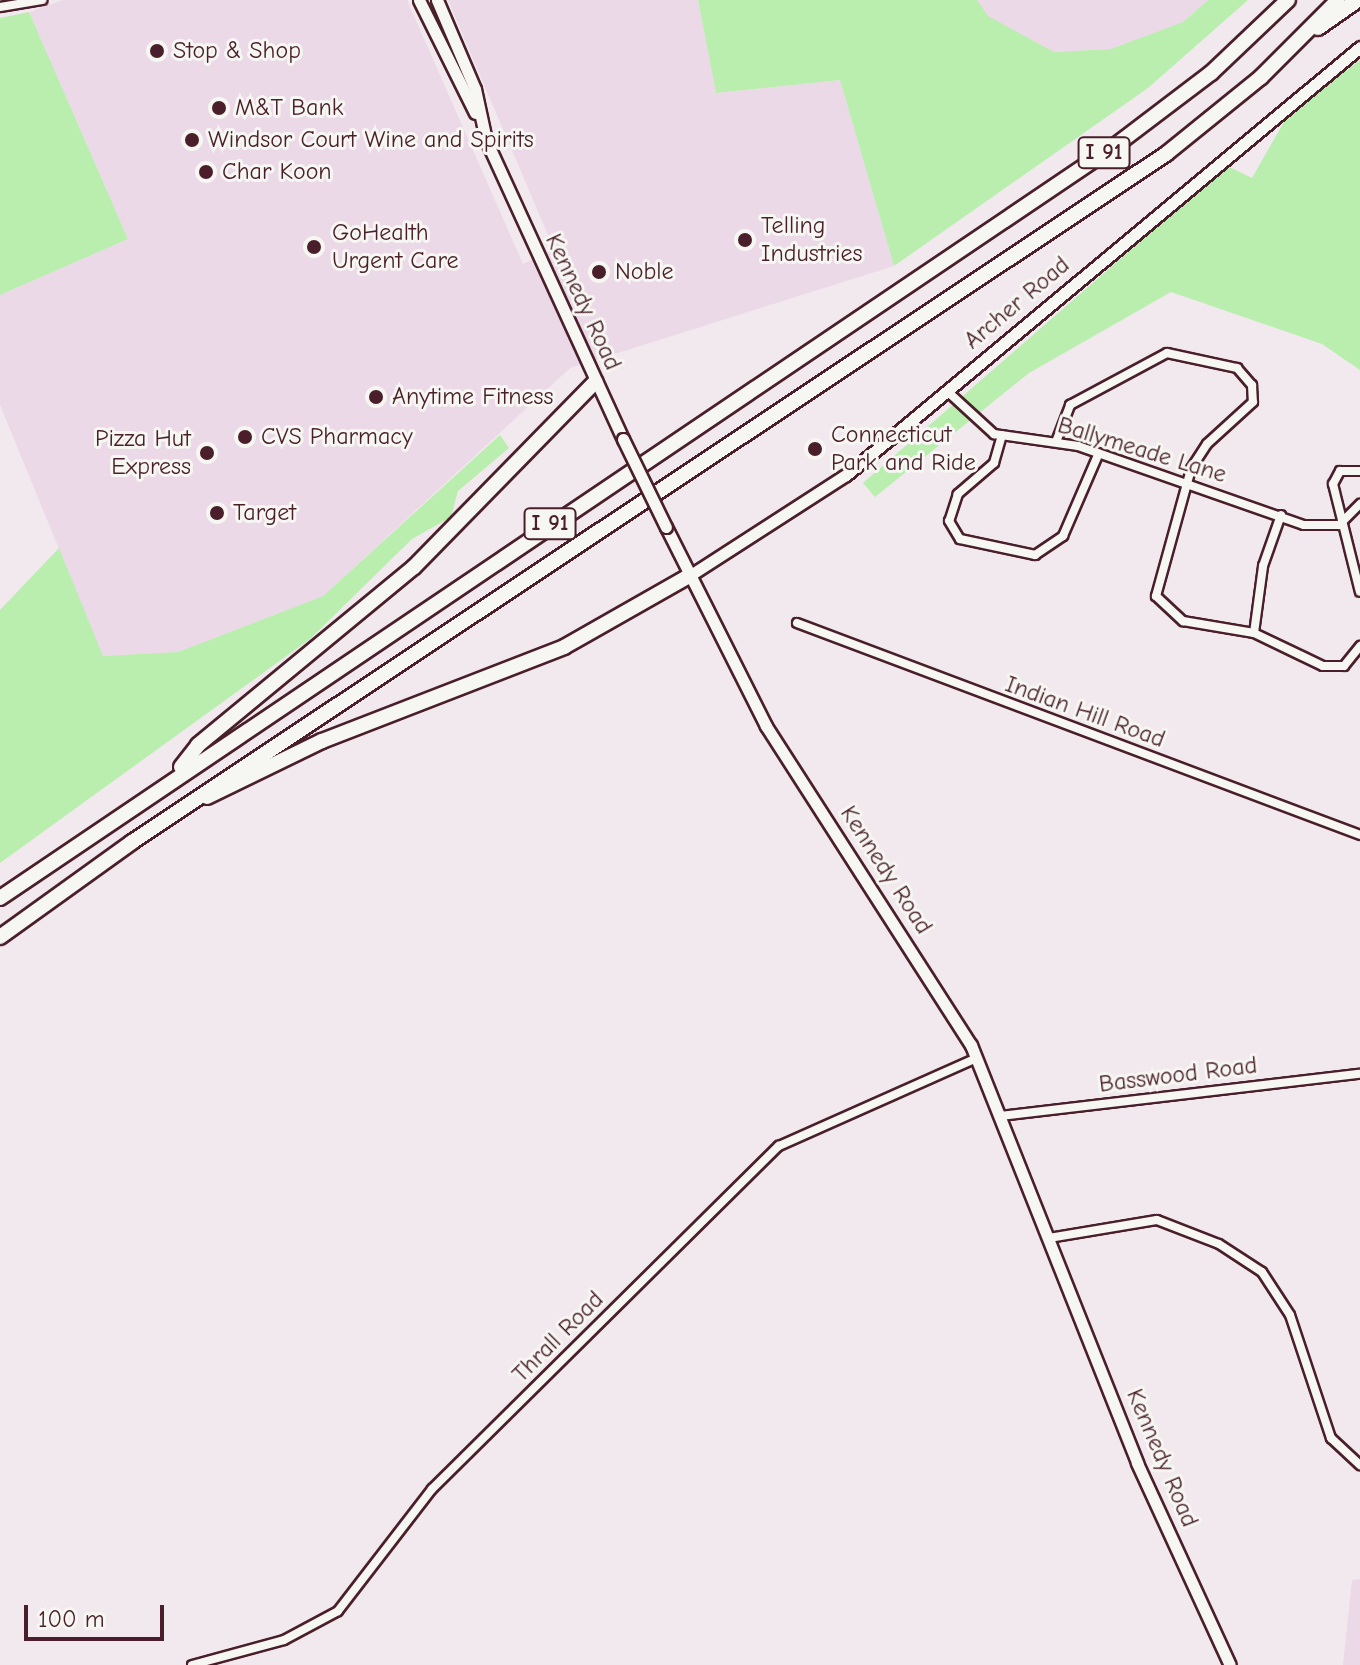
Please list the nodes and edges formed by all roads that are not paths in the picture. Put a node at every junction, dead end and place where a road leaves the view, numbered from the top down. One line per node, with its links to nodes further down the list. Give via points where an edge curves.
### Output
1 (42, 0): 7 (street)
2 (419, 0): 10 (street, Kennedy Road)
3 (437, 0): 10 (street, Kennedy Road, via 475,89)
4 (1288, 0): 26 (highway, I 91, via 1211,73 1103,154)
5 (1338, 0): 8 (highway, I 91)
6 (1358, 0): 8 (highway)
7 (0, 7)
8 (1307, 34): 27 (highway, I 91, via 1166,154)
9 (1360, 47): 12 (street, Archer Road)
10 (475, 113): 11 (street, Kennedy Road)
11 (595, 382): 21 (street, Kennedy Road, bridge); 26 (highway, via 414,567 198,745)
12 (947, 391): 13 (street, Ballymeade Lane, via 974,423); 21 (street, Archer Road, via 826,490)
13 (1002, 435): 14 (street, Ballymeade Lane); 15 (street, via 994,463 958,494 949,521 960,539 1035,555 1063,536)
14 (1056, 442): 15 (street, Ballymeade Lane); 17 (street, via 1070,405 1092,390 1167,353 1218,360 1247,377 1253,402 1207,444)
15 (1099, 453): 17 (street, Ballymeade Lane)
16 (1360, 471): 20 (street, via 1346,468 1335,476)
17 (1187, 484): 19 (street, Ballymeade Lane); 24 (street, via 1156,596 1183,621)
18 (1360, 504): 20 (street)
19 (1281, 515): 20 (street, Ballymeade Lane); 24 (street, via 1263,566)
20 (1339, 525): 22 (street)
21 (689, 576): 27 (highway, via 564,647); 31 (street, Kennedy Road, via 766,726)
22 (1360, 592)
23 (797, 623): 28 (street, Indian Hill Road)
24 (1254, 633): 25 (street, via 1335,668 1352,661)
25 (1360, 646)
26 (178, 773): 29 (highway, I 91)
27 (195, 799): 30 (highway, I 91)
28 (1360, 835)
29 (0, 898)
30 (0, 937)
31 (977, 1058): 33 (street, Kennedy Road); 36 (street, Thrall Road, via 779,1146 432,1489 344,1605 284,1640)
32 (1360, 1074): 33 (street, Basswood Road)
33 (1000, 1116): 34 (street, Kennedy Road)
34 (1049, 1238): 35 (street, via 1157,1220 1219,1244 1262,1272 1290,1315 1331,1438); 37 (street, Kennedy Road, via 1137,1463)
35 (1360, 1465)
36 (192, 1665)
37 (1230, 1665)

